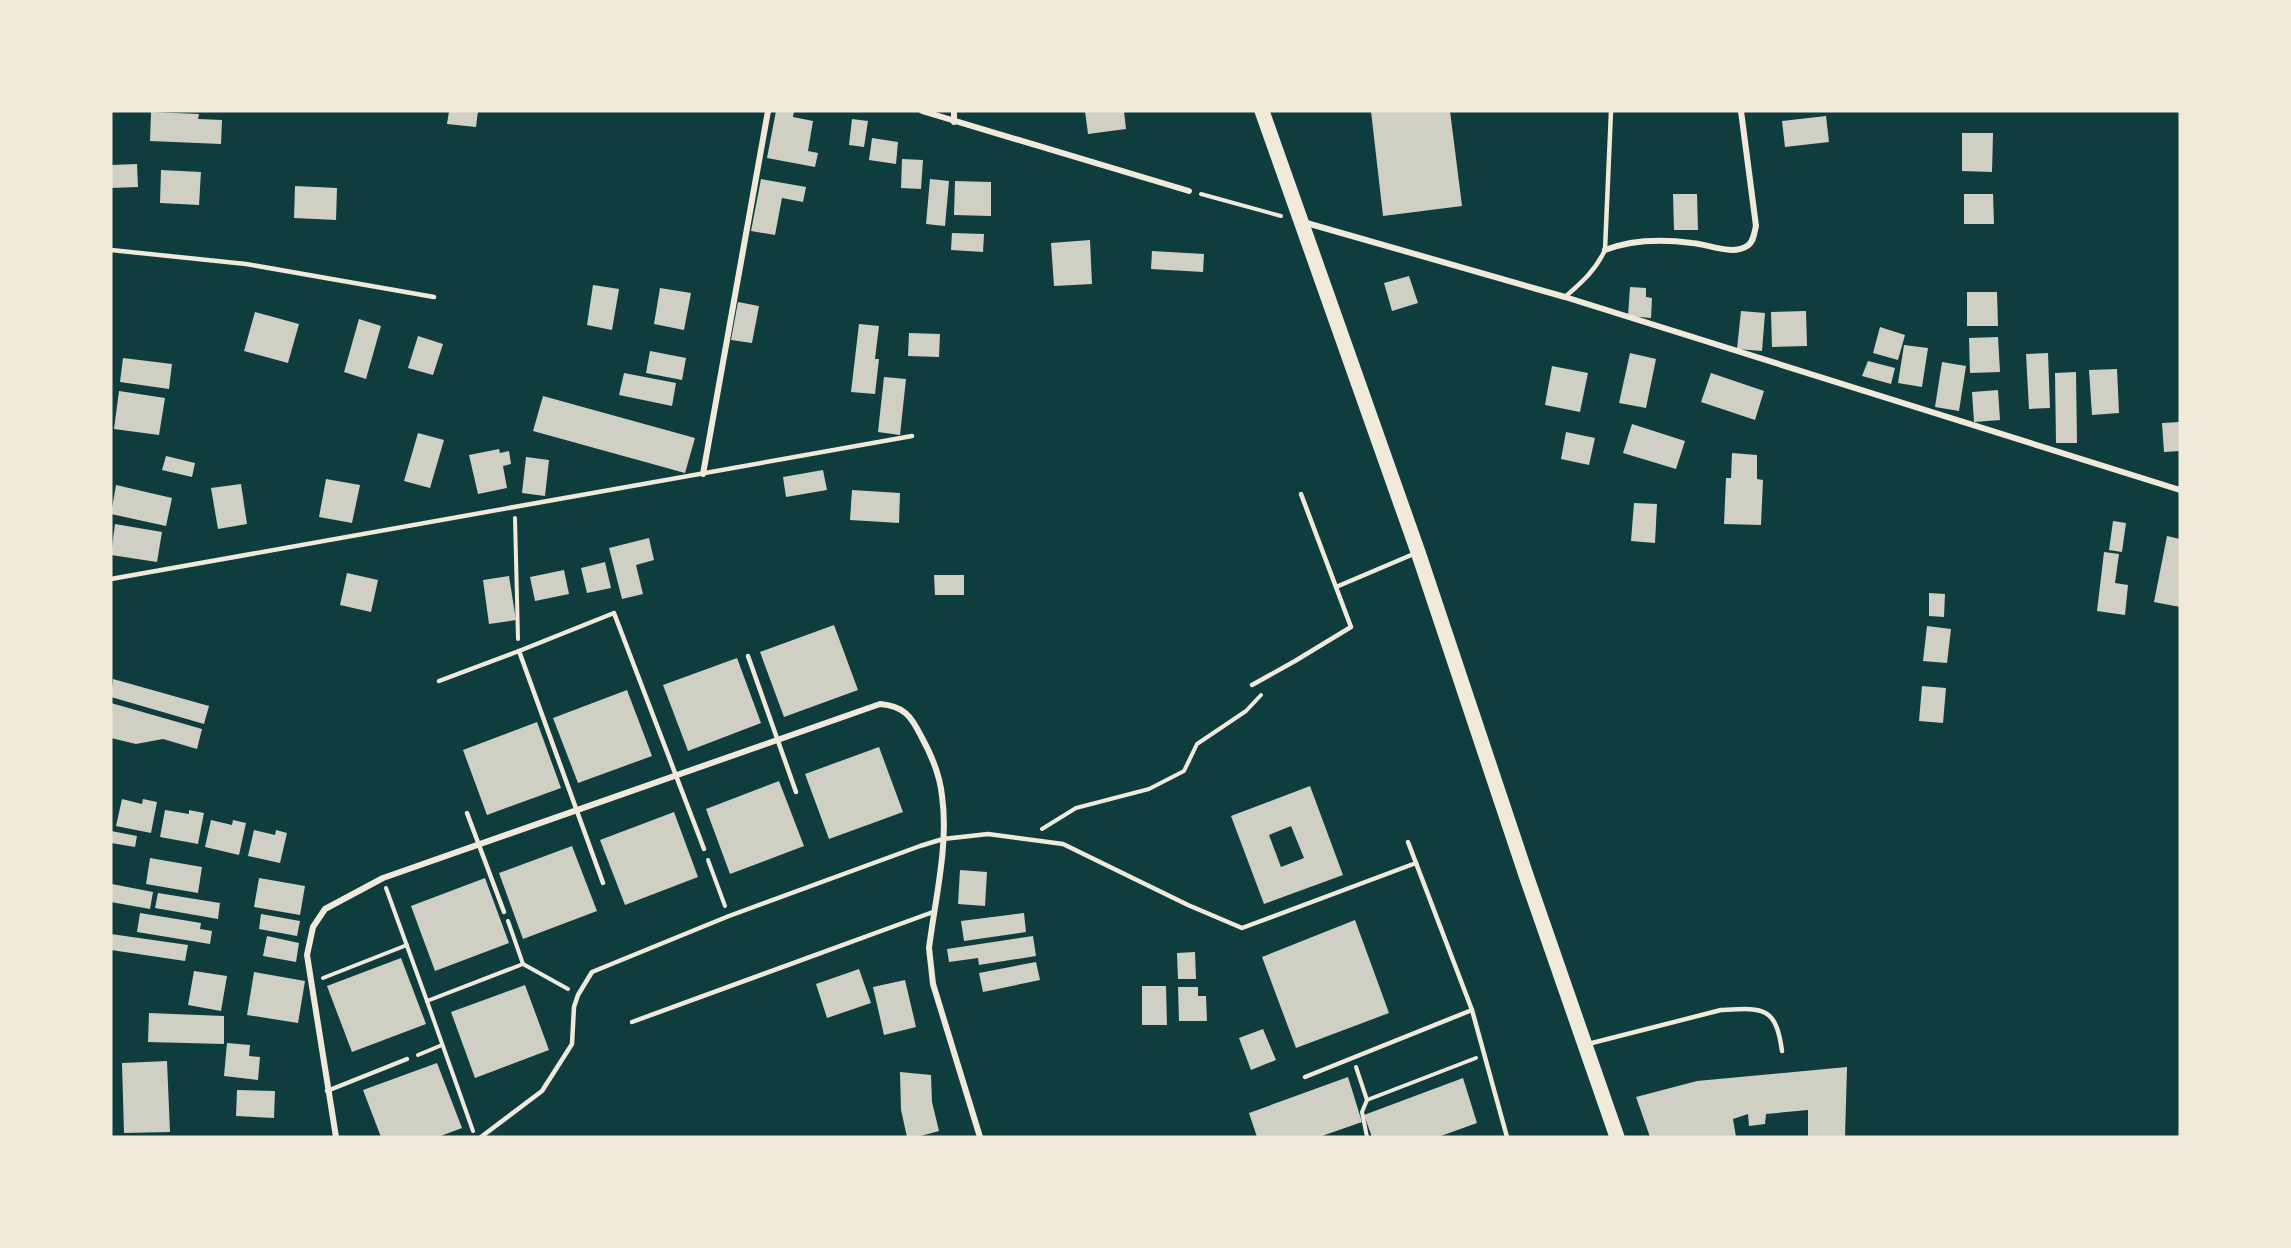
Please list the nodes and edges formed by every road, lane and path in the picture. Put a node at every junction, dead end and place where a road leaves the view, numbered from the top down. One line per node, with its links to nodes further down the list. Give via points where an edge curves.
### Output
1 (768, 111): 15 (street)
2 (922, 111): 7 (street)
3 (954, 111): 7 (street)
4 (1262, 111): 9 (main road)
5 (1611, 111): 11 (lane)
6 (1741, 111): 11 (street, via 1756,225 1747,247 1736,250 1693,243 1634,241)
7 (954, 122): 8 (street)
8 (1189, 191): 9 (path)
9 (1299, 221): 13 (street); 19 (main road)
10 (111, 250): 12 (lane, via 246,264)
11 (1605, 250): 13 (lane, via 1587,278)
12 (434, 297)
13 (1565, 297): 16 (street)
14 (912, 436): 15 (lane)
15 (703, 474): 18 (lane)
16 (2180, 490)
17 (1301, 494): 21 (lane)
18 (515, 508): 20 (lane); 22 (path)
19 (1418, 552): 21 (lane); 51 (main road)
20 (111, 579)
21 (1336, 587): 25 (lane, via 1351,627)
22 (519, 651): 24 (lane); 28 (lane, via 614,613); 30 (lane)
23 (748, 656): 27 (lane)
24 (439, 681)
25 (1252, 685)
26 (1262, 694): 32 (path, via 1246,711 1197,744 1184,771 1149,789 1076,808)
27 (777, 740): 28 (street); 29 (lane); 33 (street, via 880,705 895,705 916,725 929,750 942,797)
28 (676, 776): 30 (street); 36 (lane)
29 (796, 792)
30 (578, 809): 35 (street); 39 (lane)
31 (467, 813): 35 (lane)
32 (1026, 839): 33 (lane, via 988,834); 37 (lane, via 1063,844 1242,928)
33 (943, 840): 41 (street); 42 (lane)
34 (1408, 842): 37 (lane)
35 (480, 845): 38 (street); 40 (lane)
36 (704, 849): 42 (path)
37 (1416, 862): 48 (lane)
38 (383, 878): 43 (path); 45 (street, via 325,909 313,927 307,955)
39 (603, 883)
40 (504, 912): 44 (path)
41 (933, 912): 49 (lane); 62 (street, via 929,948 933,984)
42 (729, 915): 46 (lane, via 592,972)
43 (407, 945): 45 (path); 47 (path)
44 (524, 964): 46 (path); 47 (path)
45 (311, 983): 57 (street)
46 (578, 995): 61 (lane, via 572,1044 542,1091)
47 (427, 1001): 50 (path)
48 (1472, 1010): 53 (lane); 54 (lane)
49 (632, 1022)
50 (442, 1045): 55 (path); 60 (path)
51 (1585, 1045): 52 (lane, via 1720,1010 1743,1009 1763,1011 1774,1018); 65 (main road)
52 (1782, 1051)
53 (1485, 1055): 58 (path); 64 (lane)
54 (1353, 1058): 56 (lane); 58 (path)
55 (407, 1059): 57 (lane)
56 (1305, 1077)
57 (327, 1091): 59 (street)
58 (1367, 1100): 63 (path, via 1362,1112)
59 (336, 1137)
60 (475, 1137)
61 (481, 1137)
62 (980, 1137)
63 (1366, 1137)
64 (1507, 1137)
65 (1617, 1137)

